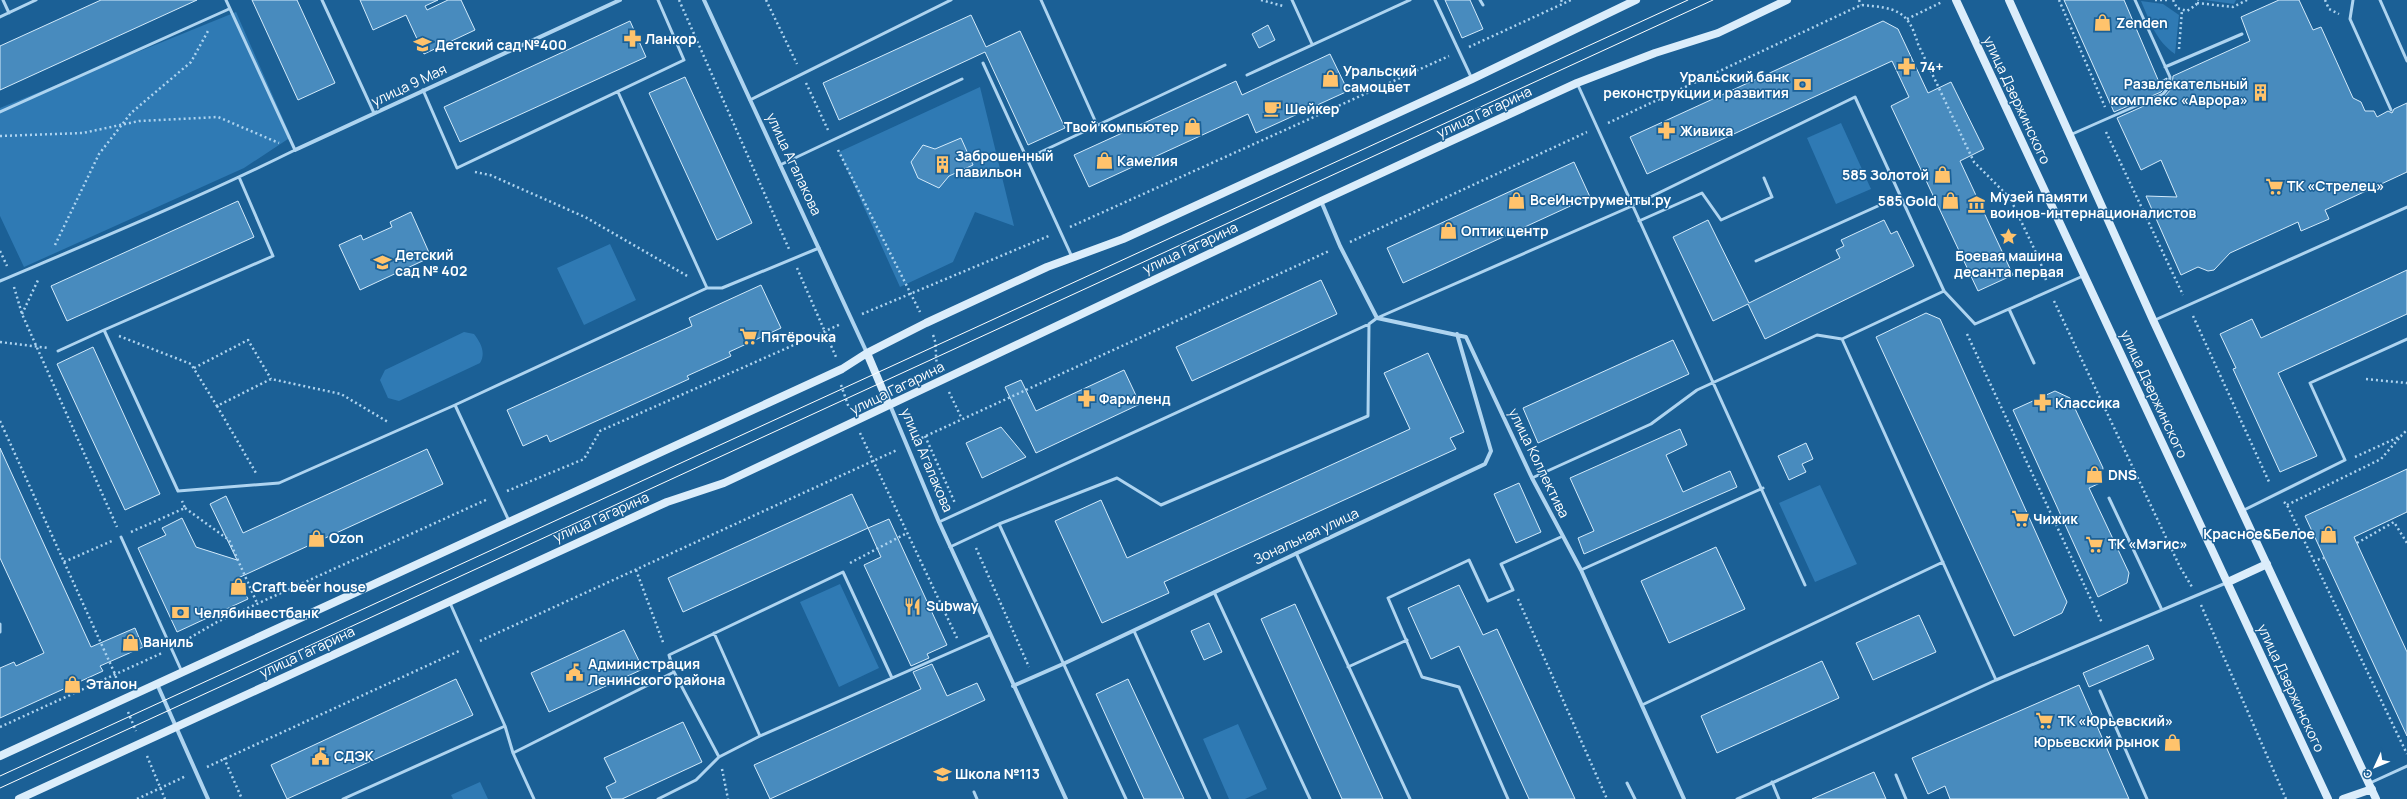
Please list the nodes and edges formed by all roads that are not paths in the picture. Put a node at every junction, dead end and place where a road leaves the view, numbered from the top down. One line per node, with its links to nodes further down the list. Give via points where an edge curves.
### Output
1 (3, 0): 23 (lane)
2 (36, 0): 23 (lane)
3 (226, 0): 22 (lane)
4 (322, 0): 40 (lane)
5 (620, 0): 35 (street, улица 9 Мая)
6 (658, 0): 36 (lane, via 684,60)
7 (704, 0): 37 (street, улица Агалакова)
8 (951, 0): 37 (lane)
9 (1041, 0): 41 (lane)
10 (1292, 0): 26 (lane)
11 (1410, 0): 26 (lane)
12 (1435, 0): 33 (lane)
13 (1480, 0): 21 (lane)
14 (1636, 0): 33 (main road)
15 (1787, 0): 34 (main road, улица Гагарина, via 1718,33 1655,53)
16 (1956, 0): 56 (main road, улица Дзержинского)
17 (2009, 0): 42 (main road)
18 (2135, 0): 30 (lane)
19 (2352, 0): 38 (lane, via 2350,19)
20 (2380, 0): 27 (lane)
21 (1483, 5)
22 (229, 9): 39 (lane); 43 (lane)
23 (9, 13): 24 (lane)
24 (0, 17)
25 (2242, 34): 30 (lane)
26 (1312, 44): 31 (lane)
27 (2407, 61)
28 (983, 63): 44 (lane)
29 (1225, 65): 41 (lane)
30 (2165, 67): 42 (lane, via 2170,77 2169,87 2163,94)
31 (1247, 75)
32 (962, 79): 45 (lane)
33 (1472, 79): 54 (main road, via 1123,239)
34 (1577, 83): 49 (main road, улица Гагарина); 50 (lane)
35 (423, 90): 36 (lane, via 457,168); 40 (street, улица 9 Мая)
36 (618, 92): 58 (lane)
37 (750, 100): 45 (street, улица Агалакова)
38 (2391, 110)
39 (0, 112)
40 (374, 113): 43 (street, улица 9 Мая)
41 (1097, 125): 44 (lane)
42 (2070, 136): 62 (main road)
43 (295, 150): 46 (lane)
44 (1028, 158): 54 (lane)
45 (780, 165): 53 (street, улица Агалакова)
46 (239, 177): 57 (lane); 64 (lane, via 273,256)
47 (1764, 178): 52 (lane, via 1772,197 1721,220 1702,193)
48 (1900, 196): 50 (lane, via 1855,97); 55 (lane); 59 (lane)
49 (1321, 201): 61 (street, via 1340,246); 73 (main road, улица Гагарина)
50 (1632, 206): 52 (lane); 61 (lane)
51 (2407, 207): 62 (lane)
52 (1639, 221): 71 (lane)
53 (819, 248): 58 (lane, via 722,288); 69 (street, улица Агалакова)
54 (1072, 257): 69 (main road)
55 (1756, 261)
56 (2084, 275): 60 (lane); 88 (main road, улица Дзержинского)
57 (0, 281)
58 (707, 288): 72 (lane)
59 (1944, 291): 60 (lane, via 1975,324); 66 (lane)
60 (2009, 309): 70 (lane)
61 (1377, 318): 63 (lane); 65 (street)
62 (2153, 320): 77 (main road)
63 (1369, 324): 79 (lane); 80 (lane, via 1368,416 1161,505 1117,478)
64 (104, 330): 68 (lane); 72 (lane, via 178,491 279,483)
65 (1457, 334): 74 (street, улица Коллектива, via 1466,337); 84 (street, Зональная улица, via 1491,451 1485,464)
66 (1842, 339): 71 (lane, via 1817,335); 85 (lane)
67 (2407, 339): 77 (lane, via 2310,383 2345,460)
68 (58, 350)
69 (868, 352): 73 (main road, улица Агалакова); 78 (main road, via 842,369)
70 (2034, 363)
71 (1714, 382): 74 (lane, via 1697,390 1651,424); 75 (lane)
72 (455, 405): 78 (lane)
73 (889, 405): 79 (street, улица Агалакова); 91 (main road, улица Гагарина, via 724,484 667,502)
74 (1532, 478): 81 (street, улица Коллектива)
75 (1763, 488): 87 (lane); 89 (lane)
76 (2109, 498): 92 (lane)
77 (2242, 511): 86 (main road)
78 (510, 522): 101 (main road)
79 (939, 522): 83 (street, улица Агалакова)
80 (999, 524): 83 (lane); 99 (lane)
81 (1563, 536): 87 (street, улица Коллектива); 98 (lane, via 1501,564 1513,590 1488,601 1469,560 1388,598)
82 (121, 537): 101 (lane)
83 (950, 547): 97 (street, улица Агалакова)
84 (1296, 553): 90 (street, Зональная улица); 100 (lane)
85 (1943, 562): 104 (lane); 108 (lane)
86 (2267, 564): 88 (main road); 119 (main road)
87 (1581, 570): 108 (street, улица Коллектива)
88 (2228, 582): 92 (lane); 139 (main road, улица Дзержинского)
89 (1805, 585)
90 (1214, 592): 94 (street, Зональная улица); 130 (lane)
91 (449, 601): 109 (main road, улица Гагарина); 110 (lane)
92 (2161, 608): 104 (lane)
93 (0, 624): 95 (lane)
94 (1134, 631): 99 (street, Зональная улица); 129 (lane)
95 (0, 632)
96 (714, 633): 102 (lane, via 668,655); 103 (lane, via 842,572); 111 (lane)
97 (990, 635): 103 (lane); 106 (street, улица Агалакова)
98 (1407, 640): 100 (lane); 132 (lane, via 1422,677 1459,687)
99 (1063, 664): 106 (street, Зональная улица); 128 (lane)
100 (1348, 667): 131 (lane)
101 (182, 672): 105 (main road)
102 (674, 672): 112 (lane); 114 (lane)
103 (892, 678): 111 (lane)
104 (1996, 680): 117 (lane)
105 (157, 684): 109 (street); 113 (main road)
106 (1013, 686): 127 (street, улица Агалакова)
107 (2100, 691): 138 (lane)
108 (1642, 705): 134 (street, улица Коллектива)
109 (176, 726): 121 (main road, улица Гагарина); 122 (street)
110 (505, 726): 112 (lane); 123 (lane)
111 (760, 736): 114 (lane)
112 (513, 753): 124 (lane)
113 (0, 756)
114 (719, 757): 125 (lane, via 696,780)
115 (2407, 766): 119 (lane)
116 (1896, 775): 137 (lane)
117 (1772, 782): 135 (lane); 136 (lane)
118 (1627, 783): 133 (lane)
119 (2370, 786): 140 (main road); 141 (main road)
120 (974, 792): 126 (lane)
121 (19, 799)
122 (208, 799)
123 (343, 799)
124 (534, 799)
125 (658, 799)
126 (977, 799)
127 (1066, 799)
128 (1126, 799)
129 (1210, 799)
130 (1310, 799)
131 (1410, 799)
132 (1508, 799)
133 (1635, 799)
134 (1684, 799)
135 (1737, 799)
136 (1779, 799)
137 (1906, 799)
138 (2147, 799)
139 (2328, 799)
140 (2343, 799)
141 (2376, 799)

